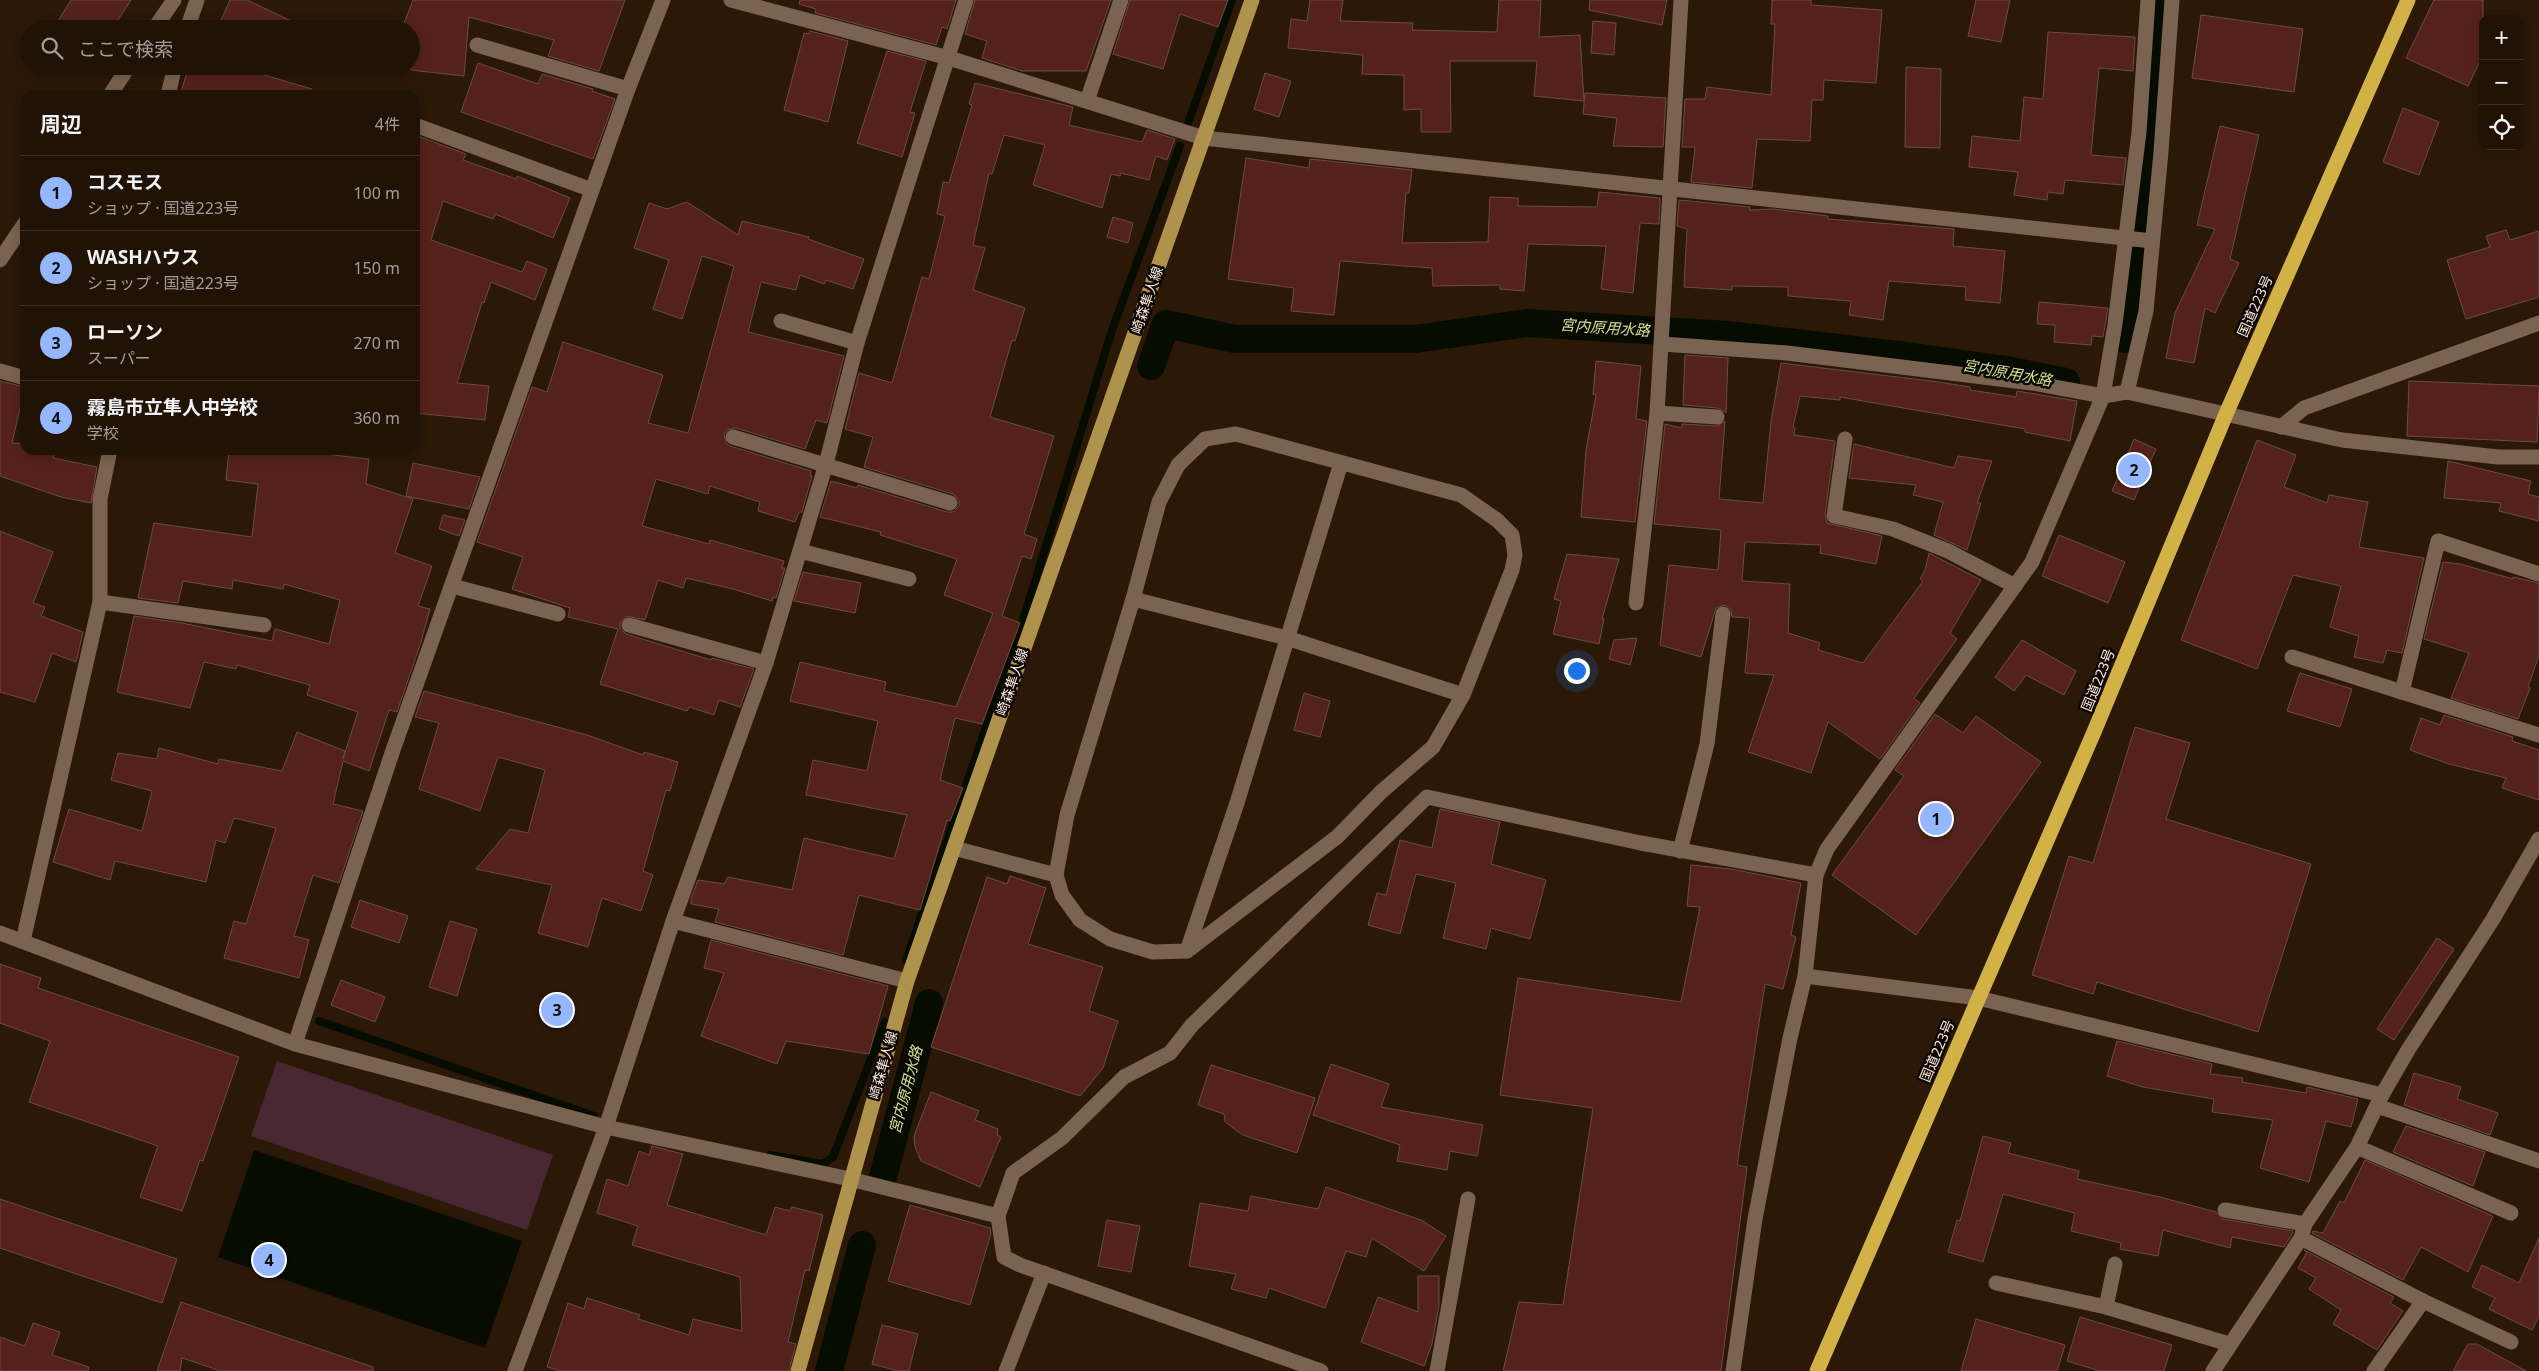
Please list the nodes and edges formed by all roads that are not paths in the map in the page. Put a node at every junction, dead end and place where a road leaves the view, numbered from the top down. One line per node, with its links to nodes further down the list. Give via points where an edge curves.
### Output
1 (174, 0): 12 (street)
2 (197, 0): 13 (street)
3 (663, 0): 20 (street)
4 (731, 0): 15 (street)
5 (966, 0): 15 (street)
6 (1121, 0): 21 (street)
7 (1252, 0): 23 (main road, 崎森隼人線)
8 (1681, 0): 24 (street)
9 (2148, 0): 27 (street, via 2139,132)
10 (2172, 0): 28 (street)
11 (2408, 0): 39 (highway, 国道223号)
12 (160, 20)
13 (191, 20)
14 (477, 45): 20 (street)
15 (949, 58): 21 (street); 32 (street)
16 (123, 75): 18 (street)
17 (173, 75): 19 (street)
18 (113, 90)
19 (169, 90)
20 (628, 90): 25 (street)
21 (1087, 101): 23 (street)
22 (420, 127): 25 (street)
23 (1204, 138): 24 (street); 68 (main road, 崎森隼人線)
24 (1668, 188): 27 (street); 33 (street)
25 (592, 190): 52 (street)
26 (20, 230): 29 (street)
27 (2126, 237): 28 (street); 37 (street)
28 (2152, 241): 36 (street, via 2146,310)
29 (0, 260)
30 (781, 321): 32 (street)
31 (2539, 323): 41 (street, via 2304,408)
32 (858, 343): 47 (street)
33 (1662, 344): 37 (street, via 1797,354 2032,383); 38 (street)
34 (0, 371): 35 (street)
35 (20, 377)
36 (2127, 392): 37 (street); 39 (street)
37 (2103, 396): 53 (street, via 2032,562)
38 (1657, 413): 40 (street); 56 (street)
39 (2226, 414): 41 (street); 78 (highway, 国道223号, via 2094,732)
40 (1717, 417)
41 (2282, 427): 45 (street, via 2342,440 2498,457)
42 (733, 437): 47 (street)
43 (1845, 439): 53 (street, via 1834,516 1893,529)
44 (109, 455): 55 (street, via 100,499)
45 (2539, 457)
46 (1341, 463): 54 (street, via 1236,434 1205,439 1178,465 1159,502); 61 (street); 65 (street, via 1461,495 1497,520 1512,535 1516,555 1512,570)
47 (826, 464): 48 (street); 49 (street)
48 (950, 503)
49 (800, 551): 51 (street); 63 (street)
50 (2539, 574): 64 (street, via 2438,541)
51 (909, 579)
52 (452, 586): 57 (street); 79 (street, via 393,750)
53 (2015, 586): 71 (street, via 1828,849)
54 (1133, 599): 61 (street); 70 (street, via 1067,815)
55 (100, 602): 60 (street); 74 (street)
56 (1636, 603)
57 (558, 614)
58 (1723, 614): 69 (street, via 1707,744)
59 (629, 625): 63 (street)
60 (264, 626)
61 (1287, 638): 65 (street); 75 (street, via 1237,803)
62 (2292, 657): 64 (street)
63 (766, 663): 72 (street)
64 (2402, 692): 66 (street)
65 (1463, 696): 75 (street, via 1433,747 1381,792 1337,837)
66 (2539, 735)
67 (2539, 839): 80 (street)
68 (954, 848): 70 (street); 77 (main road, 崎森隼人線)
69 (1680, 851): 71 (street); 88 (street, via 1427,797 1192,1025 1170,1053 1124,1077 1062,1138 1013,1173)
70 (1056, 875): 75 (street, via 1062,894 1080,920 1110,940 1153,952)
71 (1816, 875): 76 (street)
72 (673, 921): 77 (street); 81 (street)
73 (0, 933): 74 (street)
74 (23, 941): 79 (street)
75 (1187, 951)
76 (1804, 976): 78 (street); 102 (street, via 1755,1219)
77 (907, 981): 84 (main road, 崎森隼人線)
78 (1978, 998): 80 (street); 103 (highway, 国道223号)
79 (295, 1044): 81 (street)
80 (2380, 1101): 82 (street); 83 (street)
81 (606, 1127): 84 (street); 97 (street)
82 (2357, 1147): 87 (street); 89 (street)
83 (2539, 1161)
84 (850, 1179): 88 (street); 98 (main road, 崎森隼人線)
85 (1468, 1199): 101 (street)
86 (2225, 1210): 89 (street)
87 (2511, 1212)
88 (998, 1216): 91 (street, via 1004,1257)
89 (2303, 1231): 93 (street); 96 (street)
90 (2116, 1264): 94 (street)
91 (1044, 1273): 99 (street); 100 (street)
92 (1996, 1283): 94 (street)
93 (2423, 1301): 95 (street); 105 (street)
94 (2106, 1307): 96 (street)
95 (2511, 1342)
96 (2229, 1344): 104 (street)
97 (515, 1371)
98 (798, 1371)
99 (1006, 1371)
100 (1321, 1371)
101 (1438, 1371)
102 (1734, 1371)
103 (1817, 1371)
104 (2213, 1371)
105 (2374, 1371)

